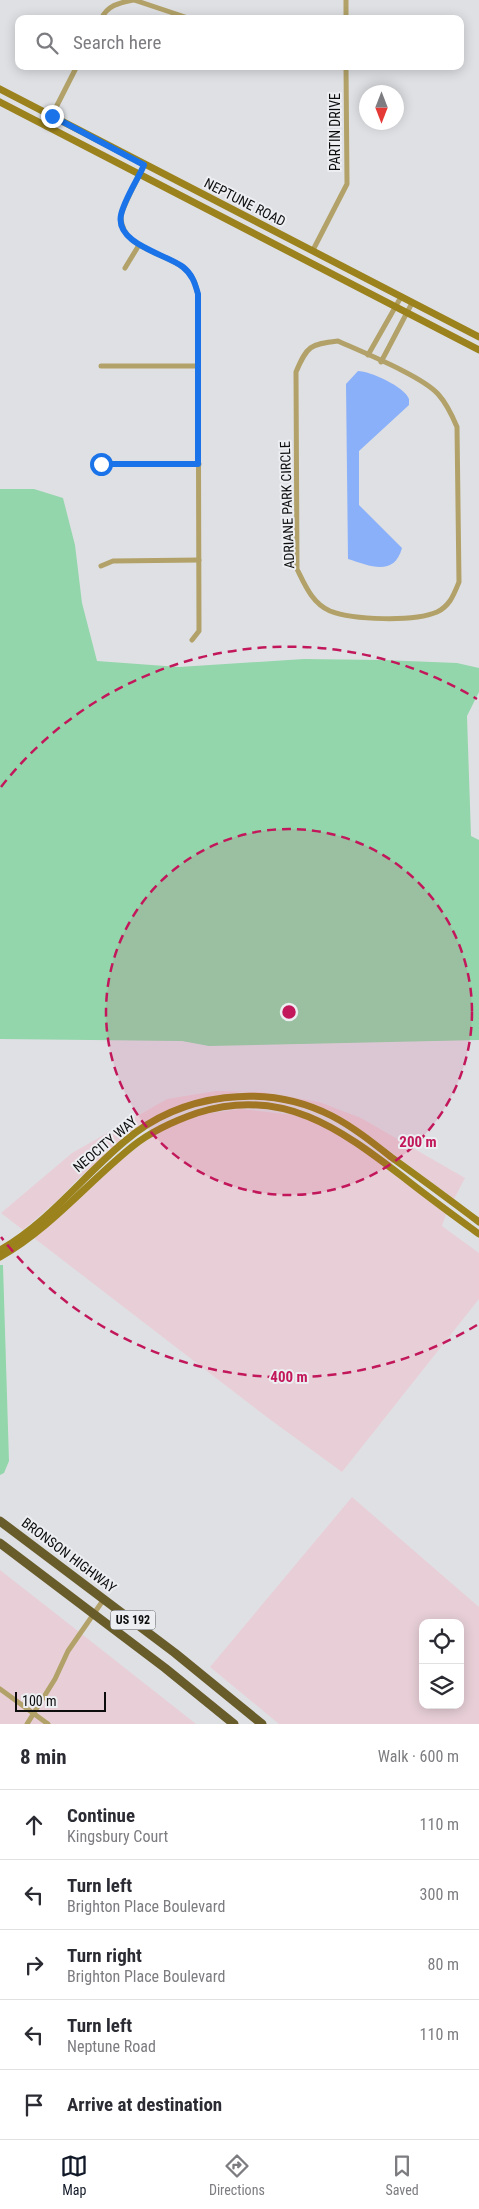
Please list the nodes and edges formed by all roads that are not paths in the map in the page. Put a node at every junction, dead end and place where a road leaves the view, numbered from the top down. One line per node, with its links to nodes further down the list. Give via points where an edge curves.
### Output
1 (133, 0): 3 (street, via 114,4); 4 (street)
2 (346, 0): 5 (street)
3 (103, 15)
4 (178, 15)
5 (346, 15)
6 (75, 70): 10 (street)
7 (346, 70): 15 (street, PARTIN DRIVE, via 347,184)
8 (0, 89): 10 (street, NEPTUNE ROAD)
9 (0, 102): 11 (street, NEPTUNE ROAD)
10 (52, 116): 11 (street); 12 (street, NEPTUNE ROAD)
11 (46, 127): 13 (street, NEPTUNE ROAD)
12 (144, 165): 13 (street); 15 (street, NEPTUNE ROAD)
13 (140, 175): 14 (street, via 121,216 124,231); 19 (street, NEPTUNE ROAD)
14 (139, 244): 16 (street); 26 (street, via 182,267 193,278 198,294)
15 (313, 250): 17 (street, NEPTUNE ROAD)
16 (125, 268)
17 (401, 297): 18 (street, NEPTUNE ROAD); 19 (street)
18 (412, 302): 20 (street); 21 (street, NEPTUNE ROAD)
19 (395, 307): 20 (street, NEPTUNE ROAD); 23 (street)
20 (406, 312): 22 (street, NEPTUNE ROAD); 24 (street)
21 (479, 337)
22 (479, 350)
23 (368, 355): 24 (street, ADRIANE PARK CIRCLE); 24 (street, ADRIANE PARK CIRCLE, via 338,341 315,343 304,353 296,372 297,569 309,593 330,610 362,617 417,617 438,612 453,599 459,582 457,427 450,409 437,392)
24 (381, 362)
25 (101, 366): 26 (street)
26 (197, 366): 28 (street)
27 (101, 464): 28 (street)
28 (198, 464): 29 (street)
29 (199, 560): 30 (street, via 113,561); 31 (street, via 199,631)
30 (101, 566)
31 (192, 640)
32 (314, 1109): 33 (street); 34 (street, NEOCITY WAY, via 347,1125); 38 (street, NEOCITY WAY, via 280,1099 240,1096 195,1103 163,1116 126,1140 38,1224)
33 (310, 1116): 35 (street, NEOCITY WAY, via 355,1140); 39 (street, NEOCITY WAY, via 279,1108 241,1105 176,1120 134,1145 44,1226)
34 (428, 1184): 35 (street); 36 (street, NEOCITY WAY)
35 (423, 1193): 37 (street, NEOCITY WAY)
36 (479, 1222)
37 (479, 1234)
38 (0, 1250)
39 (0, 1257)
40 (0, 1521): 42 (highway, BRONSON HIGHWAY / US 192)
41 (0, 1543): 43 (highway, US 192)
42 (104, 1598): 43 (street); 49 (highway, BRONSON HIGHWAY / US 192)
43 (93, 1612): 45 (street); 48 (highway, US 192)
44 (0, 1689): 45 (street)
45 (34, 1714): 46 (street); 47 (street)
46 (27, 1724)
47 (48, 1724)
48 (234, 1724)
49 (262, 1724)

